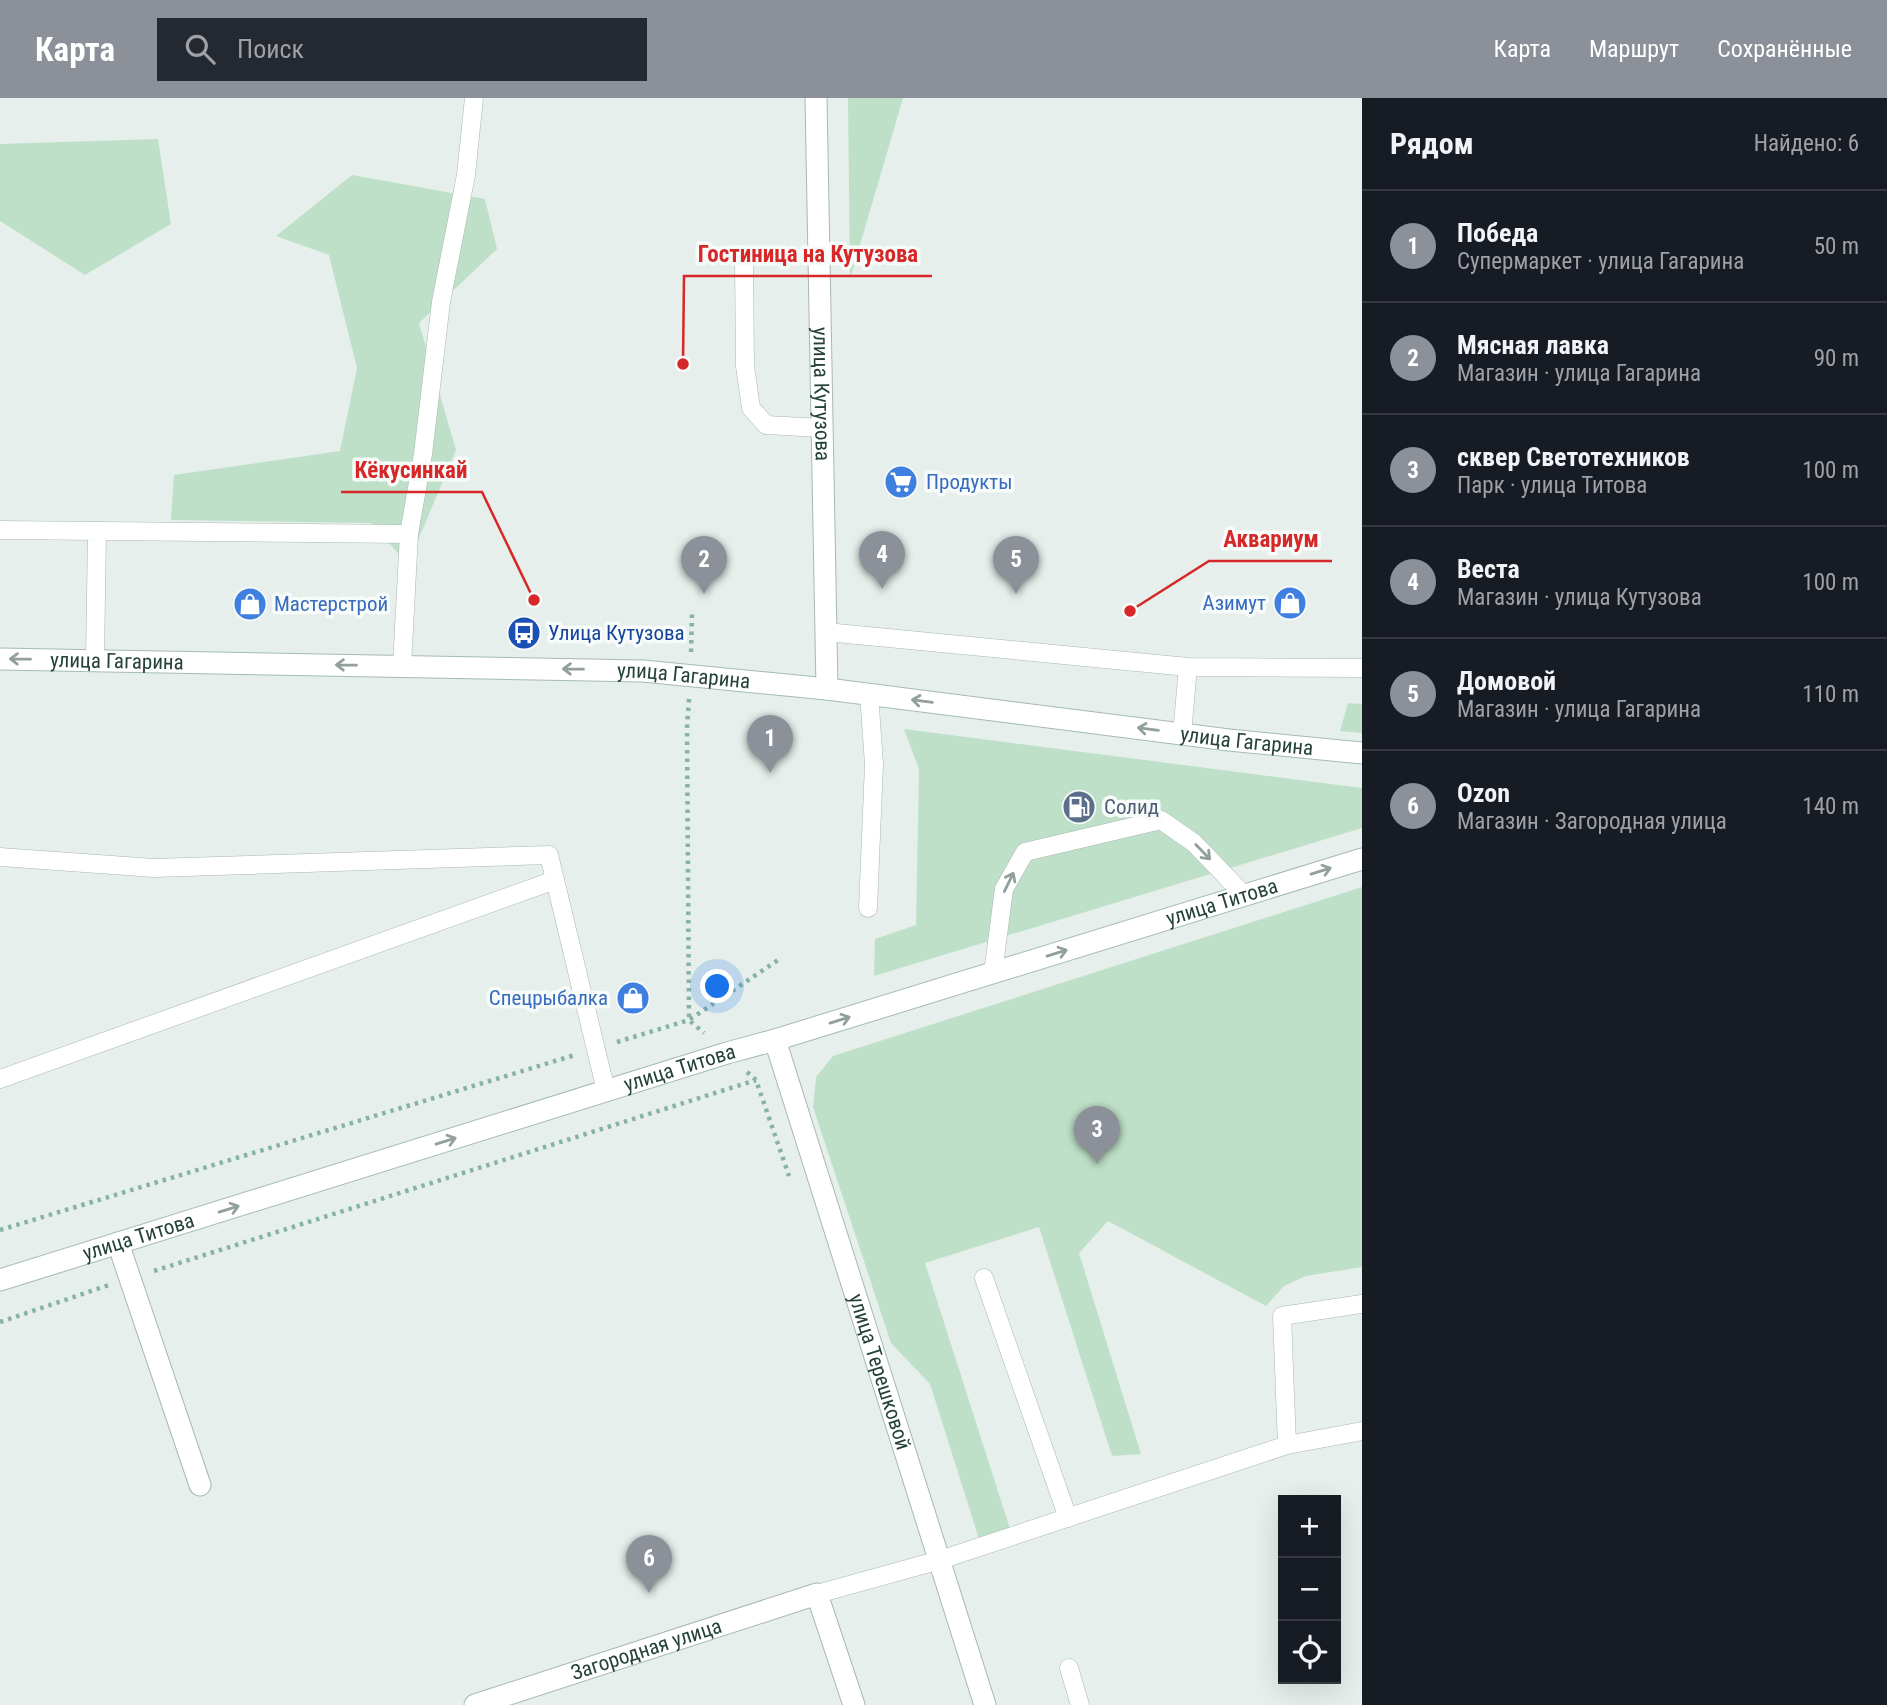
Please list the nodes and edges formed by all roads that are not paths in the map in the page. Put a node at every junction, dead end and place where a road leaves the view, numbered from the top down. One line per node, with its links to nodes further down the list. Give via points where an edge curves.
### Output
1 (474, 98): 7 (lane)
2 (816, 98): 4 (main road, улица Кутузова)
3 (744, 262): 4 (lane, via 745,366 751,408 766,425)
4 (822, 428): 8 (main road, улица Кутузова)
5 (0, 530): 6 (lane)
6 (97, 531): 7 (lane); 10 (lane)
7 (409, 534): 11 (lane)
8 (826, 632): 12 (lane); 14 (main road, улица Кутузова)
9 (0, 659): 10 (main road, улица Гагарина, one-way to 9)
10 (95, 660): 11 (main road, улица Гагарина, one-way to 10)
11 (402, 666): 14 (main road, улица Гагарина, one-way to 11, via 643,671)
12 (1188, 667): 13 (lane); 16 (lane)
13 (1362, 668)
14 (827, 688): 15 (main road, улица Гагарина)
15 (869, 694): 16 (main road, улица Гагарина, one-way to 15); 22 (lane, via 874,764)
16 (1182, 734): 17 (main road, улица Гагарина)
17 (1362, 753)
18 (0, 857): 20 (lane, via 154,868 549,855)
19 (1362, 859): 21 (main road, улица Титова, one-way to 19)
20 (555, 880): 25 (lane); 26 (lane)
21 (1244, 895): 23 (main road, улица Титова, one-way to 21); 23 (lane, one-way to 21, via 1004,889 1025,852 1161,820 1194,843)
22 (868, 908)
23 (993, 972): 24 (main road, улица Титова, one-way to 23)
24 (775, 1040): 26 (main road, улица Титова); 35 (main road, улица Терешковой)
25 (0, 1079)
26 (606, 1091): 27 (main road, улица Титова, one-way to 26)
27 (118, 1243): 29 (main road, улица Титова); 33 (main road)
28 (984, 1278): 34 (lane)
29 (0, 1280)
30 (1362, 1304): 32 (lane, via 1282,1316)
31 (1362, 1431): 32 (lane, Загородная улица)
32 (1287, 1446): 34 (lane, Загородная улица)
33 (200, 1485)
34 (1068, 1518): 35 (lane, Загородная улица)
35 (940, 1560): 36 (lane, Загородная улица); 40 (main road, улица Терешковой)
36 (817, 1594): 38 (main road, Загородная улица); 39 (main road)
37 (1069, 1668): 41 (lane)
38 (475, 1705)
39 (854, 1705)
40 (985, 1705)
41 (1080, 1705)

